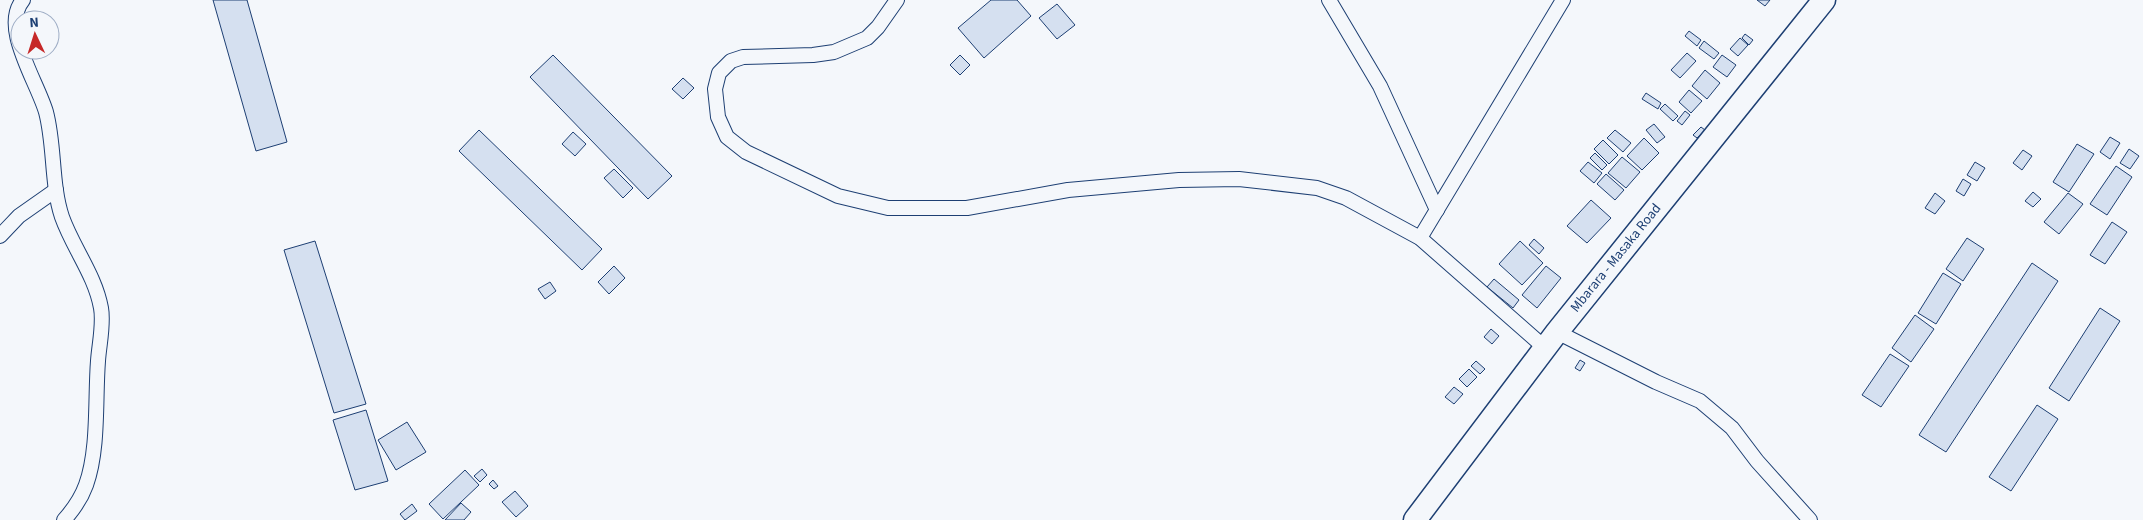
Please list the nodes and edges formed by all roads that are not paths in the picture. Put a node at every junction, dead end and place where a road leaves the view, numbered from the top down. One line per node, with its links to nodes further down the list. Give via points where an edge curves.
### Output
1 (23, 0): 6 (street, via 10,18 13,48 39,94 46,114)
2 (897, 0): 9 (street, via 867,38 834,52 743,57 731,61 719,73 714,89 718,117 727,137 746,152 838,196 888,208 967,208 1068,190 1179,180 1239,179 1317,188 1346,198)
3 (1329, 0): 7 (street, via 1380,86)
4 (1563, 0): 7 (street)
5 (1824, 0): 10 (highway, Mbarara - Masaka Road)
6 (56, 190): 8 (street, via 19,216); 11 (street, via 63,219 94,283 102,309 92,458 86,485 74,509)
7 (1438, 210): 9 (street)
8 (0, 236)
9 (1420, 238): 10 (street)
10 (1550, 340): 12 (highway, Mbarara - Masaka Road); 13 (street, via 1700,401 1732,428 1756,462)
11 (64, 520)
12 (1415, 520)
13 (1810, 520)

